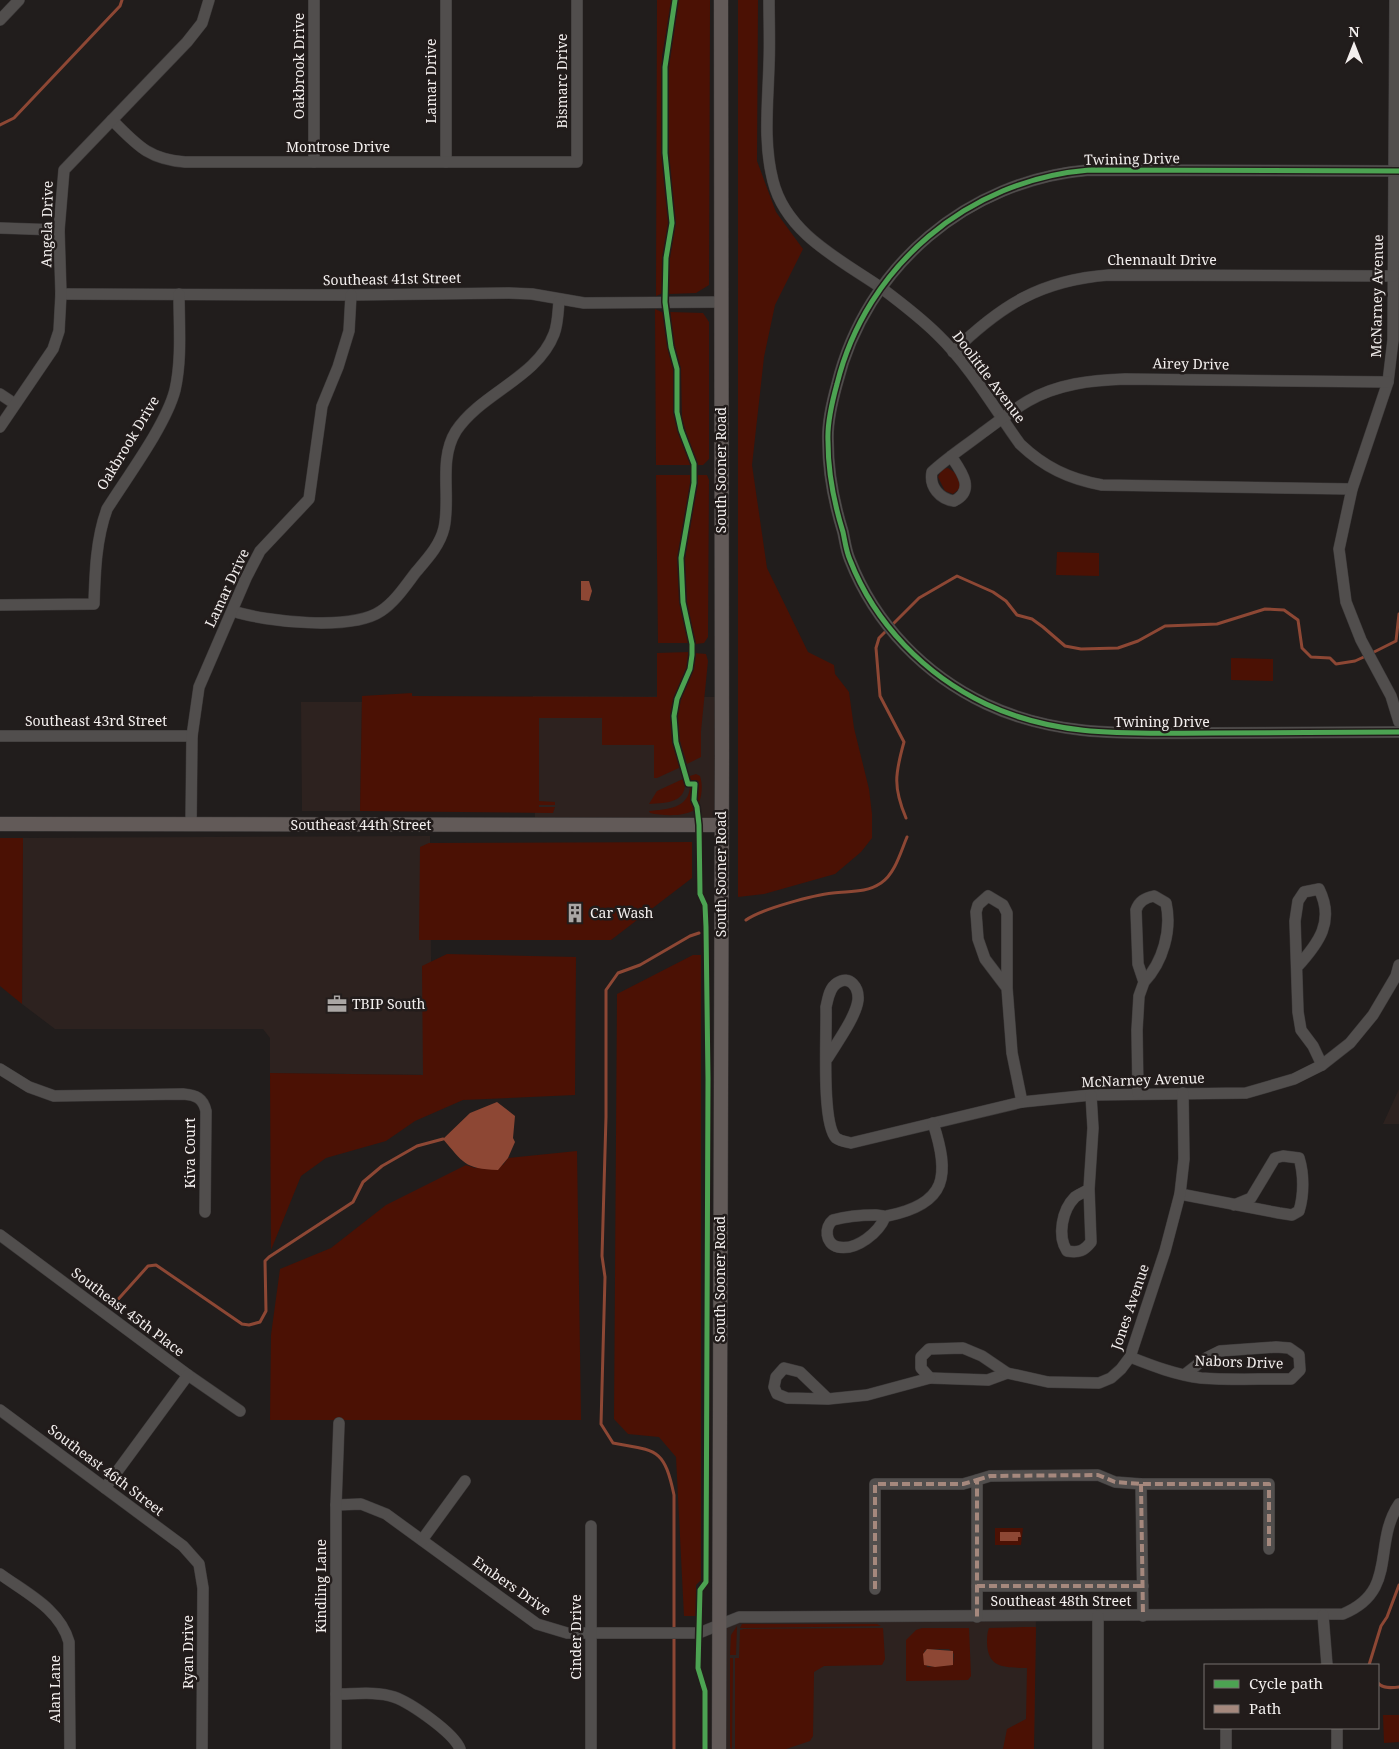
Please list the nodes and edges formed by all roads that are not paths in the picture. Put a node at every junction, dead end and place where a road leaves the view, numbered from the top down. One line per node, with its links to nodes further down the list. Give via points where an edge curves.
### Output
1 (19, 0): 9 (street)
2 (208, 0): 10 (street, Angela Drive, via 202,23 187,42)
3 (314, 0): 11 (street, Oakbrook Drive)
4 (446, 0): 12 (street, Lamar Drive)
5 (577, 0): 13 (street, Bismarc Drive)
6 (721, 0): 23 (main road, South Sooner Road)
7 (769, 0): 18 (street, Doolittle Avenue, via 768,159 781,203 817,244)
8 (1396, 0): 14 (street, McNarney Avenue)
9 (0, 20)
10 (112, 120): 11 (street, Montrose Drive, via 148,153 168,161); 16 (street, Angela Drive, via 64,170)
11 (314, 162): 12 (street, Montrose Drive)
12 (446, 162): 13 (street, Montrose Drive)
13 (578, 162)
14 (1396, 171): 17 (street, McNarney Avenue); 18 (street, Twining Drive, via 1106,169 1052,174 1014,185 955,215 902,259)
15 (0, 228): 16 (street)
16 (59, 230): 19 (street, Angela Drive)
17 (1393, 276): 24 (street, Chennault Drive, via 1109,275 1079,278 1030,292 982,324); 25 (street, McNarney Avenue, via 1394,340)
18 (881, 288): 24 (street, Doolittle Avenue, via 913,312); 35 (street, Twining Drive, via 853,334 841,365 827,439 834,506 849,559 886,623 916,659 961,691 1013,715 1053,728 1104,733)
19 (62, 294): 20 (street, Southeast 41st Street); 27 (street, Angela Drive, via 59,331 53,350)
20 (178, 294): 21 (street, Southeast 41st Street); 32 (street, Oakbrook Drive, via 175,389 168,411 106,509 95,569 94,604)
21 (351, 295): 22 (street, Southeast 41st Street, via 509,293); 33 (street, Lamar Drive, via 349,331 322,406 310,499 260,551)
22 (559, 300): 23 (street, Southeast 41st Street, via 584,303); 33 (street, via 555,332 547,350 472,412 455,432 448,450 444,530 437,547 399,594 381,611 363,620 332,623 279,620)
23 (722, 302): 40 (main road, South Sooner Road)
24 (953, 352): 28 (street, Doolittle Avenue)
25 (1388, 382): 28 (street, Airey Drive, via 1100,380 1066,386 1041,395); 31 (street, McNarney Avenue)
26 (0, 394): 27 (street)
27 (15, 404): 29 (street, Angela Drive)
28 (1002, 419): 30 (street, Airey Drive); 31 (street, Doolittle Avenue, via 1033,456 1057,472 1085,482 1116,486)
29 (0, 427)
30 (951, 456)
31 (1352, 489): 34 (street, McNarney Avenue, via 1339,549 1346,602 1361,640 1391,696)
32 (0, 605)
33 (233, 611): 37 (street, Lamar Drive, via 199,688)
34 (1399, 722)
35 (1399, 732)
36 (0, 736): 37 (street, Southeast 43rd Street)
37 (192, 736): 39 (street, Lamar Drive)
38 (0, 824): 39 (main road, Southeast 44th Street)
39 (191, 825): 40 (main road, Southeast 44th Street)
40 (721, 825): 86 (main road, South Sooner Road)
41 (1399, 965): 46 (street, McNarney Avenue, via 1373,1015 1350,1043)
42 (1297, 967): 42 (street, via 1298,901 1304,892 1319,889 1326,910 1325,922 1312,950); 46 (street, via 1301,1030)
43 (1144, 982): 43 (street, via 1138,964 1136,910 1145,898 1154,896 1166,903 1166,941 1159,960); 48 (street, via 1139,996 1137,1030)
44 (1007, 988): 44 (street, via 985,959 978,939 976,912 978,905 988,896 1003,906 1007,913); 51 (street, via 1012,1053)
45 (827, 1059): 45 (street, via 826,1007 829,993 836,983 845,980 856,987 858,1001 846,1029); 52 (street, McNarney Avenue, via 826,1109 836,1138 851,1143)
46 (1322, 1066): 49 (street, McNarney Avenue, via 1294,1079 1246,1092)
47 (0, 1069): 56 (street, Kiva Court, via 29,1087 54,1096 183,1094 199,1097 206,1111)
48 (1138, 1093): 49 (street, McNarney Avenue); 50 (street, McNarney Avenue)
49 (1183, 1093): 54 (street, Jones Avenue, via 1184,1159)
50 (1092, 1095): 51 (street, McNarney Avenue); 53 (street)
51 (1022, 1102): 52 (street, McNarney Avenue)
52 (933, 1123): 57 (street, via 943,1158 939,1187 934,1196 920,1205)
53 (1089, 1189): 53 (street, via 1075,1197 1068,1206 1062,1232 1062,1243 1067,1251 1078,1253 1091,1242)
54 (1180, 1194): 55 (street); 59 (street, Jones Avenue)
55 (1234, 1205): 55 (street, via 1292,1215 1299,1211 1303,1169 1299,1158 1276,1158 1251,1198)
56 (205, 1212)
57 (885, 1217): 57 (street, via 854,1216 834,1220 830,1222 827,1234 832,1244 838,1247 853,1245 878,1229)
58 (0, 1235): 62 (street, Southeast 45th Place)
59 (1130, 1357): 60 (street, Jones Avenue, via 1111,1378 1099,1383 1048,1382); 61 (street, Nabors Drive)
60 (1007, 1373): 63 (street, via 988,1380); 63 (street, Jones Avenue, via 963,1348 929,1349 921,1357 921,1368)
61 (1184, 1374): 61 (street, Nabors Drive, via 1201,1378 1291,1378 1300,1370 1299,1355 1289,1348 1276,1347 1220,1351)
62 (188, 1375): 66 (street, Southeast 45th Place); 71 (street)
63 (930, 1378): 64 (street, via 866,1395)
64 (828, 1400)
65 (0, 1410): 71 (street, Southeast 46th Street)
66 (240, 1411)
67 (340, 1423): 72 (street, Kindling Lane)
68 (977, 1480): 70 (street, via 990,1476 1098,1476 1115,1482); 79 (street); 81 (street, via 963,1484 875,1484)
69 (465, 1481): 75 (street)
70 (1141, 1484): 76 (street, via 1269,1484); 80 (street)
71 (105, 1488): 77 (street, Southeast 46th Street)
72 (336, 1504): 75 (street, Embers Drive, via 361,1504 374,1508); 89 (street, Kindling Lane)
73 (1399, 1504): 82 (street, Southeast 48th Street, via 1390,1526 1385,1572 1376,1592 1359,1608 1343,1614)
74 (591, 1526): 87 (street, Cinder Drive)
75 (422, 1540): 87 (street, Embers Drive, via 537,1624 567,1633)
76 (1269, 1549)
77 (194, 1556): 93 (street, Ryan Drive, via 202,1578)
78 (0, 1574): 92 (street, Alan Lane, via 49,1610 66,1629 69,1642)
79 (977, 1586): 80 (street); 85 (street)
80 (1143, 1586): 84 (street)
81 (875, 1589)
82 (1323, 1615): 84 (street, Southeast 48th Street); 88 (street)
83 (1098, 1616): 84 (street, Southeast 48th Street); 85 (street, Southeast 48th Street); 98 (street)
84 (1143, 1616)
85 (977, 1617): 86 (street, Southeast 48th Street, via 740,1617)
86 (719, 1625): 87 (street, Embers Drive, via 699,1632); 97 (main road, South Sooner Road)
87 (592, 1633): 96 (street, Cinder Drive)
88 (1327, 1664)
89 (336, 1694): 94 (street, Kindling Lane); 95 (street, via 393,1696 451,1736)
90 (1226, 1729): 99 (street)
91 (1337, 1729): 100 (street)
92 (70, 1749)
93 (202, 1749)
94 (336, 1749)
95 (460, 1749)
96 (591, 1749)
97 (719, 1749)
98 (1098, 1749)
99 (1226, 1749)
100 (1337, 1749)

